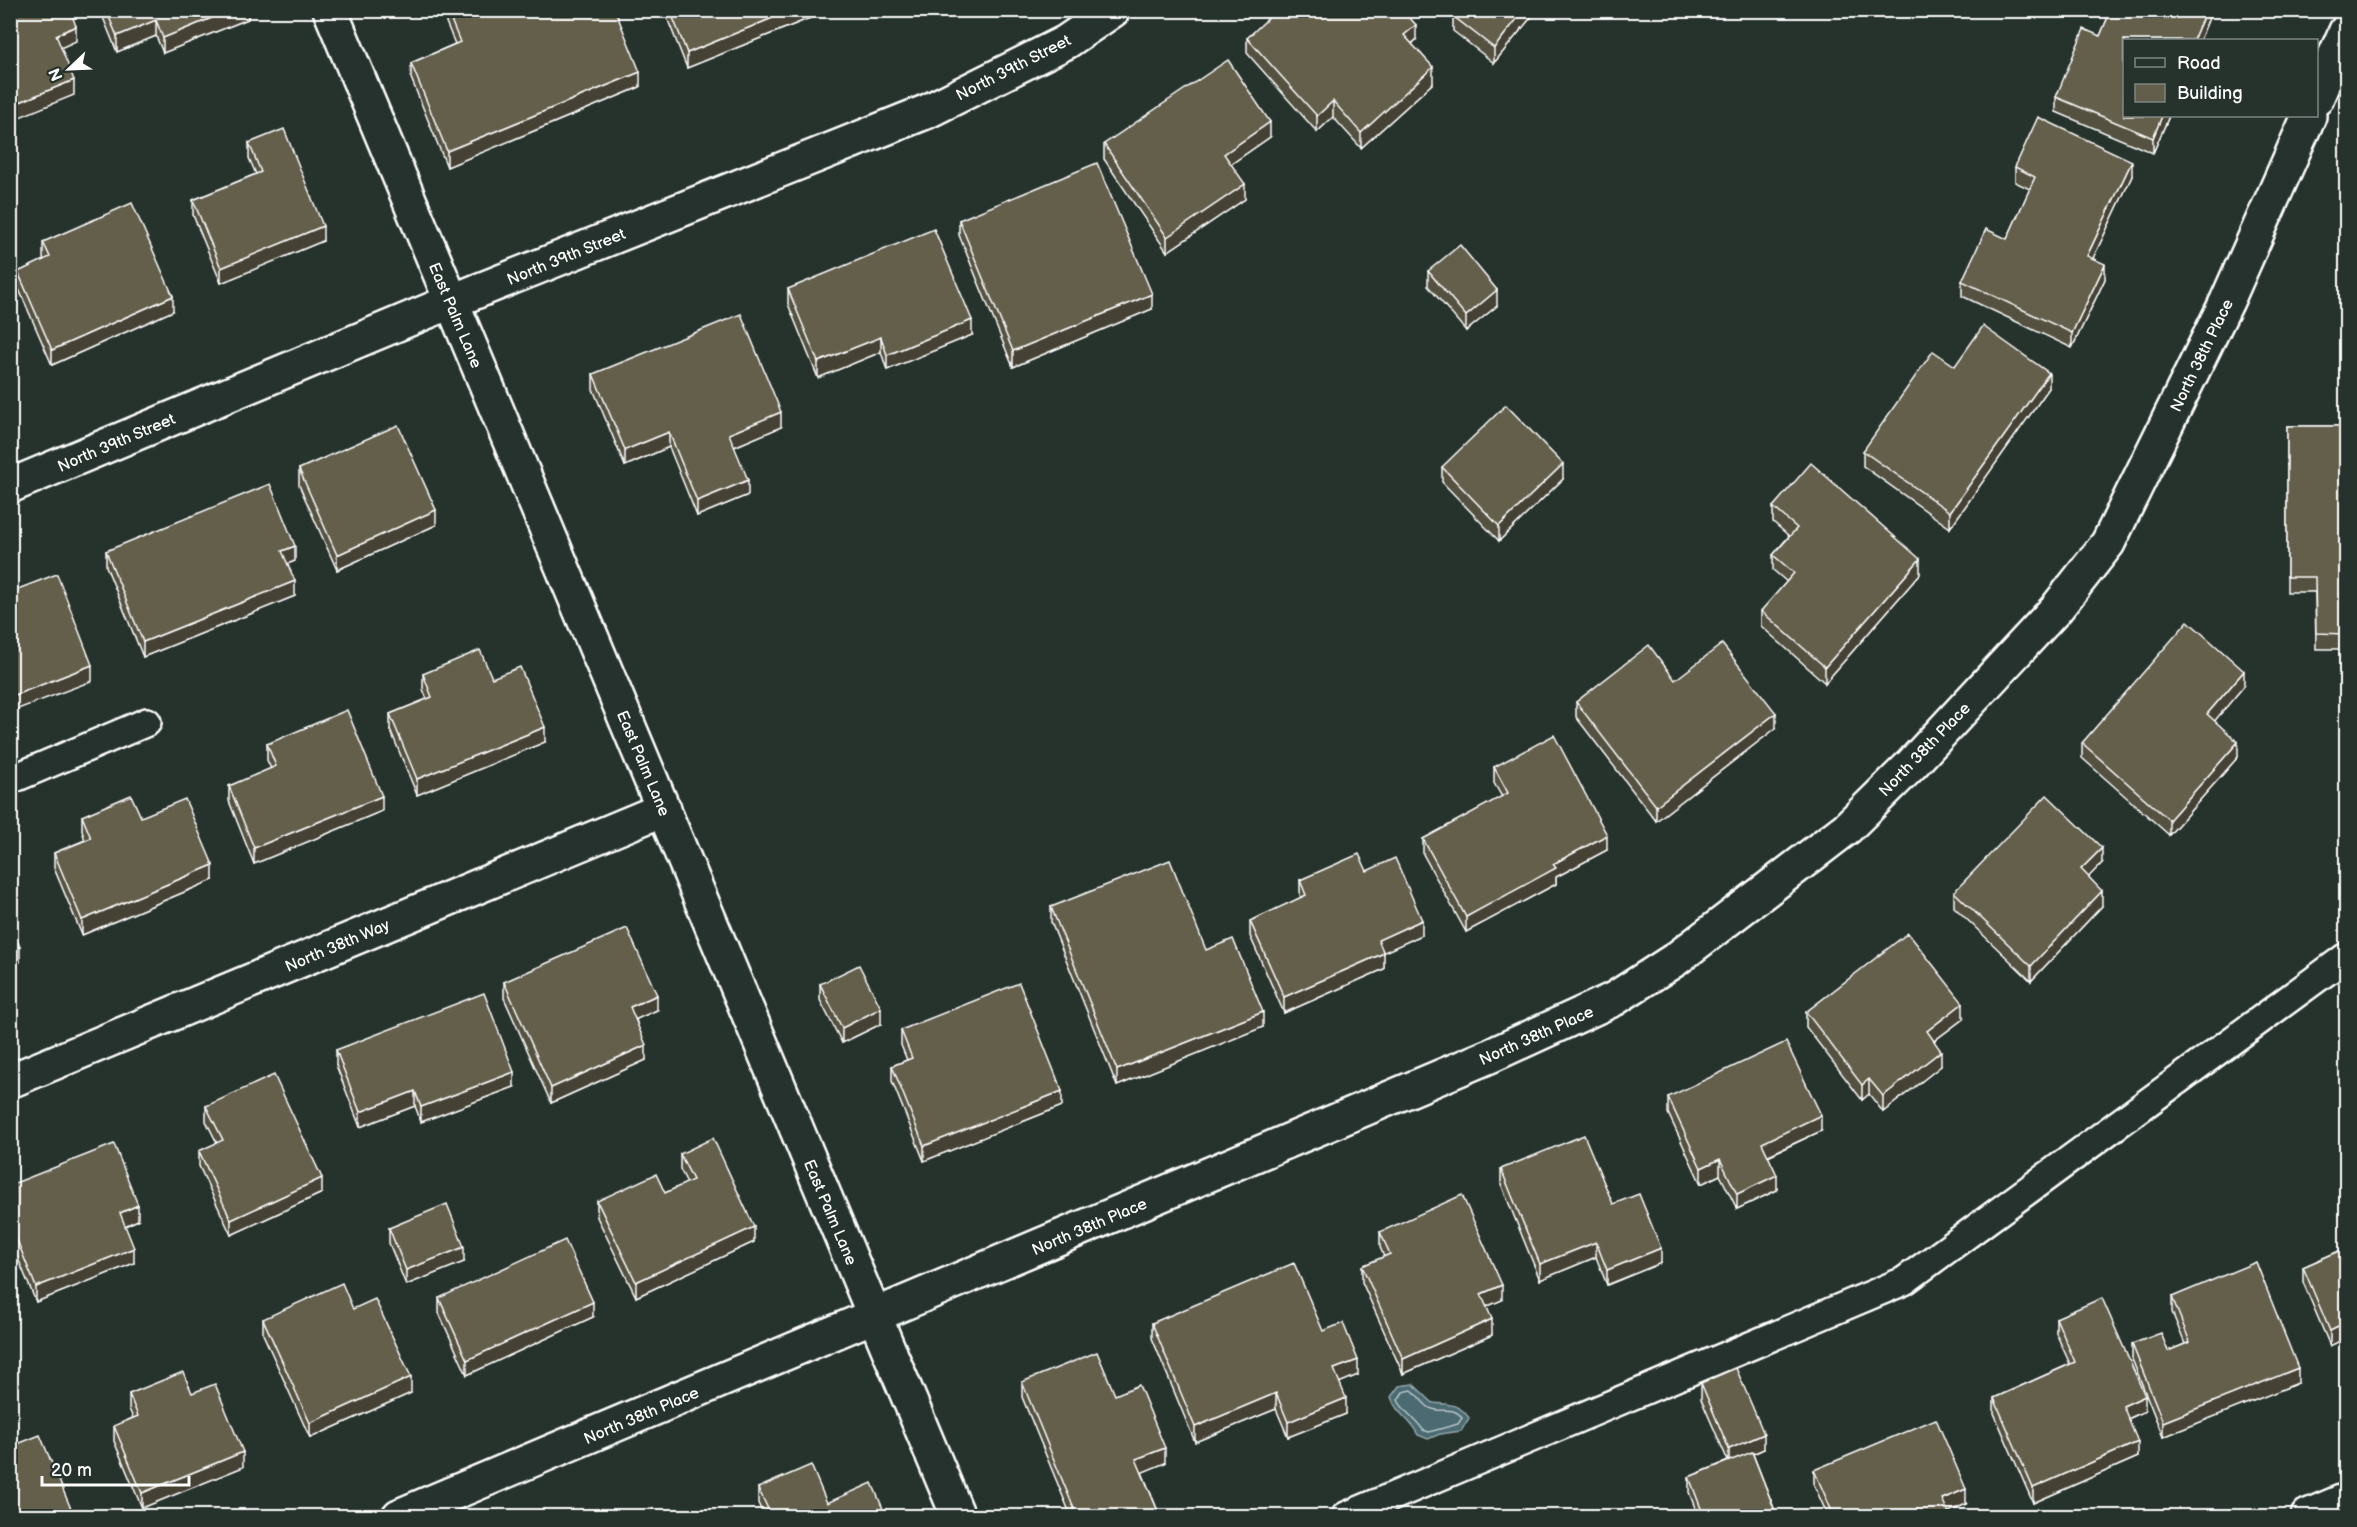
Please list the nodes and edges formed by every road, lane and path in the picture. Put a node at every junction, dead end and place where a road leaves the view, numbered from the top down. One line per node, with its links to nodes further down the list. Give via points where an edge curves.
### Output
1 (330, 10): 6 (street, East Palm Lane)
2 (1113, 10): 6 (street, North 39th Street, via 1065,42 928,111)
3 (2346, 31): 4 (street)
4 (2318, 94)
5 (2309, 117): 13 (street, North 38th Place, via 2227,301 2108,543 2056,609 1847,828 1676,959 1614,999 1492,1055)
6 (450, 302): 7 (street, North 39th Street); 10 (street, East Palm Lane)
7 (10, 486)
8 (147, 722): 9 (lane)
9 (10, 780)
10 (664, 809): 12 (street, North 38th Way); 13 (street, East Palm Lane)
11 (2346, 957): 17 (lane, via 1904,1281)
12 (10, 1081)
13 (875, 1317): 15 (street, North 38th Place); 16 (street, East Palm Lane)
14 (2346, 1500): 18 (street)
15 (399, 1516)
16 (958, 1516)
17 (1346, 1516)
18 (2307, 1516)

